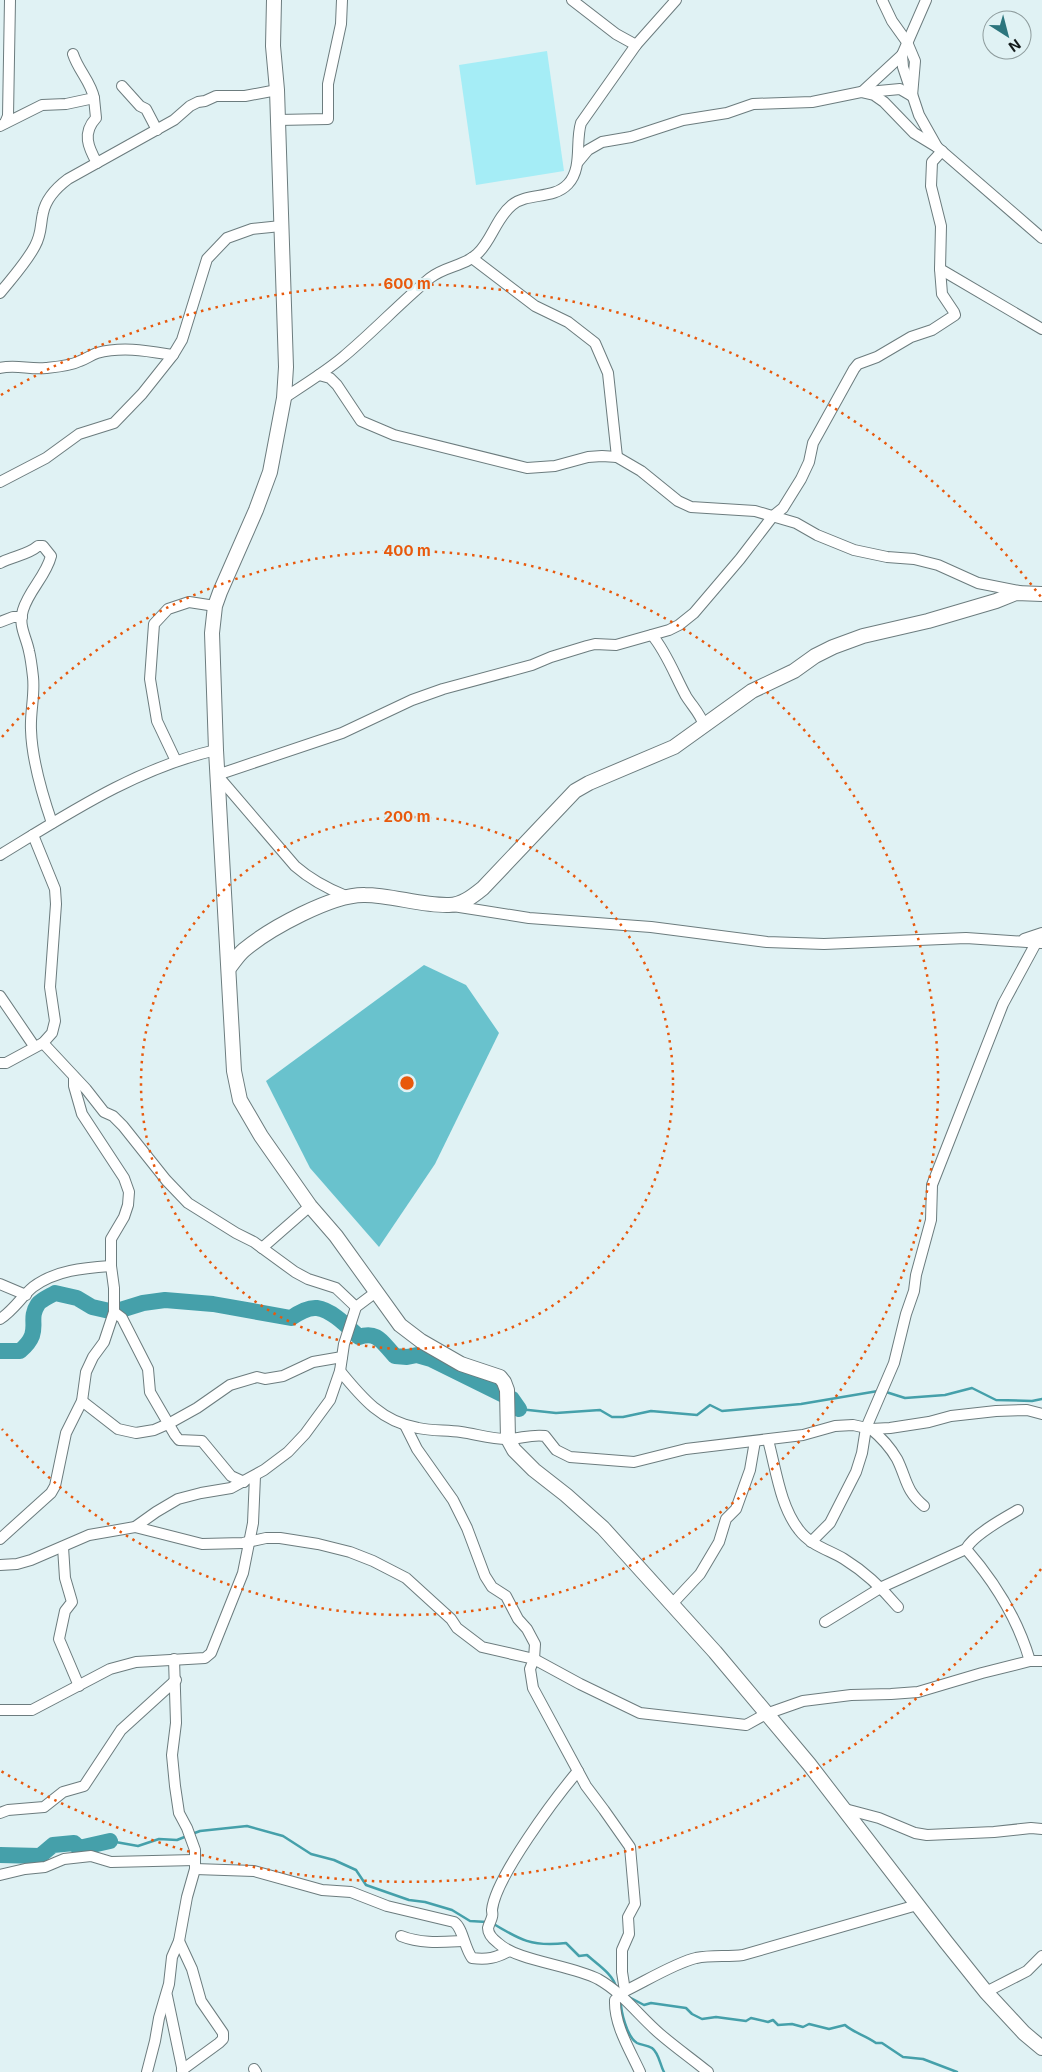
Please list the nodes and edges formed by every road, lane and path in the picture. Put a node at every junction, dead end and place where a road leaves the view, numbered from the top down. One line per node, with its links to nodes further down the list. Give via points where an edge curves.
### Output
1 (10, 0): 18 (street, via 8,116)
2 (274, 0): 13 (street, via 273,46)
3 (342, 0): 17 (street, via 341,24 328,84 328,119)
4 (572, 0): 9 (street, via 616,34)
5 (676, 0): 9 (street)
6 (882, 0): 8 (street)
7 (926, 0): 8 (street)
8 (907, 42): 11 (street); 15 (street, via 916,69)
9 (636, 45): 21 (street, via 581,122)
10 (73, 54): 16 (street)
11 (902, 55): 14 (street); 15 (street)
12 (122, 86): 19 (street, via 146,109)
13 (277, 90): 17 (street); 19 (street, via 245,96 216,96 190,106)
14 (861, 92): 15 (street, via 900,89); 20 (street, via 884,102 914,133); 21 (street, via 812,102 753,104 727,113 683,120 624,139 602,142 588,150)
15 (912, 96): 20 (street, via 926,130)
16 (94, 98): 18 (street, via 42,105); 22 (street, via 96,118 86,134)
17 (278, 120): 23 (street)
18 (2, 124)
19 (157, 130): 22 (street)
20 (939, 149): 24 (street); 26 (street, via 932,162 931,186 942,226)
21 (578, 162): 25 (street, via 568,184 559,191 511,205)
22 (98, 163): 27 (street, via 68,179 54,191 46,203 34,248)
23 (281, 226): 29 (street, via 252,229 227,238 207,259 182,340); 32 (street, via 286,367)
24 (1042, 238)
25 (472, 258): 31 (street, via 432,277); 33 (street, via 535,306 568,322 595,343 608,373)
26 (940, 269): 28 (street); 35 (street, via 942,294 955,315 932,330 858,364 813,443 801,479 783,508)
27 (0, 293)
28 (1042, 329)
29 (174, 355): 30 (street, via 114,349 57,367 44,369 12,365); 34 (street, via 114,423 79,434 46,458)
30 (0, 368)
31 (319, 375): 32 (street); 33 (street, via 338,385 361,421 394,435 527,468 555,466 588,457)
32 (284, 398): 39 (street, via 270,472)
33 (617, 458): 35 (street, via 641,471 684,505 754,511)
34 (0, 482)
35 (773, 516): 37 (street, via 854,550 930,563 978,583); 42 (street, via 687,620)
36 (0, 562): 40 (street, via 31,552 38,546 51,556 32,589)
37 (1025, 592): 38 (street); 43 (street, via 833,647 752,691)
38 (1042, 594)
39 (215, 606): 44 (street, via 212,634); 45 (street, via 189,602 168,609 154,624 150,679 157,721)
40 (22, 617): 41 (street); 47 (street, via 35,692 31,723 34,753)
41 (0, 622)
42 (652, 635): 43 (street); 46 (street, via 616,645 587,646 532,665 443,688 342,733)
43 (704, 726): 51 (street, via 674,747 575,791 483,888 471,898)
44 (216, 750): 45 (street); 46 (street)
45 (176, 761): 47 (street, via 127,782)
46 (217, 775): 50 (street, via 295,866 309,879); 55 (street)
47 (52, 823): 48 (street)
48 (34, 834): 49 (street); 57 (street, via 55,889 56,904 50,988 55,1021 52,1033)
49 (0, 855)
50 (346, 896): 51 (street, via 365,895); 55 (street, via 302,914 258,940 242,952)
51 (449, 905): 53 (street, via 529,918 651,927 768,942 824,944 966,938)
52 (1042, 933): 53 (street)
53 (1010, 941): 54 (street)
54 (1039, 943): 75 (street, via 1005,998 932,1185 931,1220 914,1291 894,1362)
55 (230, 968): 60 (street, via 238,1095 260,1136)
56 (0, 996): 57 (street, via 32,1043)
57 (38, 1045): 58 (street, via 6,1063); 59 (street)
58 (0, 1063)
59 (74, 1077): 61 (street, via 104,1112 128,1131 188,1203); 62 (street, via 82,1114 124,1178 129,1192 124,1217 111,1239)
60 (310, 1206): 61 (street); 64 (street)
61 (262, 1248): 66 (street, via 295,1272 336,1288)
62 (111, 1266): 65 (street, via 67,1272 34,1287); 67 (street)
63 (0, 1284): 65 (street)
64 (376, 1292): 66 (street); 76 (street, via 400,1325 412,1335 461,1364 500,1377 507,1397)
65 (26, 1295): 68 (street)
66 (356, 1307): 69 (street)
67 (114, 1312): 71 (street, via 104,1342 86,1372); 73 (street, via 122,1318 148,1370 150,1392)
68 (0, 1319)
69 (342, 1357): 70 (street); 73 (street, via 313,1362 283,1376 257,1377 230,1385)
70 (340, 1371): 74 (street, via 372,1407); 79 (street, via 333,1394 322,1413 288,1452)
71 (82, 1401): 73 (street, via 118,1429 136,1433); 84 (street, via 66,1432 58,1476 51,1493)
72 (1042, 1414): 75 (street, via 1026,1410 996,1411)
73 (170, 1423): 80 (street, via 179,1440 202,1441 231,1476)
74 (405, 1425): 76 (street); 95 (street, via 417,1449 453,1500 485,1576 492,1587 506,1596 527,1629 535,1644)
75 (868, 1429): 77 (street, via 853,1425 835,1426); 81 (street, via 890,1447 906,1485); 86 (street, via 847,1492 830,1523)
76 (508, 1439): 78 (street, via 545,1436 556,1450 570,1457 634,1462 686,1449); 91 (street, via 523,1460 603,1528)
77 (768, 1440): 78 (street); 86 (street, via 787,1509 798,1529)
78 (755, 1441): 91 (street, via 750,1470 736,1509 726,1519 719,1542 700,1574)
79 (255, 1476): 80 (street); 85 (street)
80 (244, 1482): 83 (street, via 231,1488 178,1499)
81 (924, 1506)
82 (1018, 1510): 88 (street, via 968,1545)
83 (135, 1526): 85 (street, via 202,1544); 87 (street, via 89,1535)
84 (0, 1539)
85 (250, 1541): 94 (street, via 243,1573 211,1653 198,1660); 95 (street, via 266,1538 318,1544 373,1561 406,1578 482,1648)
86 (811, 1542): 90 (street, via 843,1558)
87 (63, 1547): 89 (street, via 18,1564); 99 (street, via 65,1578 72,1602 65,1611 59,1639)
88 (966, 1550): 90 (street); 96 (street, via 1010,1614)
89 (0, 1565)
90 (882, 1587): 92 (street); 93 (street)
91 (672, 1604): 101 (street)
92 (898, 1606)
93 (825, 1622)
94 (174, 1659): 98 (street); 99 (street, via 136,1662 110,1669)
95 (534, 1659): 101 (street, via 634,1712 738,1725 746,1725); 102 (street, via 530,1669 533,1688)
96 (1030, 1661): 97 (street); 101 (street, via 918,1692 814,1699)
97 (1042, 1661)
98 (176, 1680): 104 (street, via 121,1730 84,1786 63,1792 44,1807 8,1810); 106 (street, via 172,1755 179,1813 192,1839)
99 (80, 1686): 100 (street, via 32,1710)
100 (0, 1710)
101 (766, 1714): 103 (street)
102 (578, 1771): 112 (street, via 544,1815 507,1874 492,1910 490,1933); 115 (street, via 631,1852 636,1904 628,1917 629,1934 622,1950)
103 (845, 1808): 105 (street, via 927,1835); 108 (street)
104 (0, 1814)
105 (1042, 1829)
106 (195, 1864): 107 (street, via 111,1862 91,1856 64,1859 45,1867); 110 (street); 111 (street, via 267,1874 322,1890 351,1892 388,1906 454,1922 459,1925)
107 (0, 1875)
108 (917, 1905): 114 (street); 115 (street, via 743,1955 694,1959)
109 (401, 1936): 111 (street, via 434,1943)
110 (179, 1941): 116 (street, via 172,1957); 118 (street, via 192,1968 201,2001 223,2033 219,2043)
111 (463, 1941): 112 (street, via 472,1958 484,1960)
112 (509, 1951): 115 (street, via 569,1968)
113 (1042, 1956): 114 (street, via 1027,1971)
114 (986, 1992): 117 (street)
115 (623, 1993): 120 (street, via 615,2000 617,2017); 121 (street, via 631,2007 659,2034)
116 (167, 1995): 118 (street); 119 (street, via 158,2018)
117 (1042, 2048)
118 (183, 2071)
119 (147, 2072)
120 (640, 2072)
121 (708, 2072)

